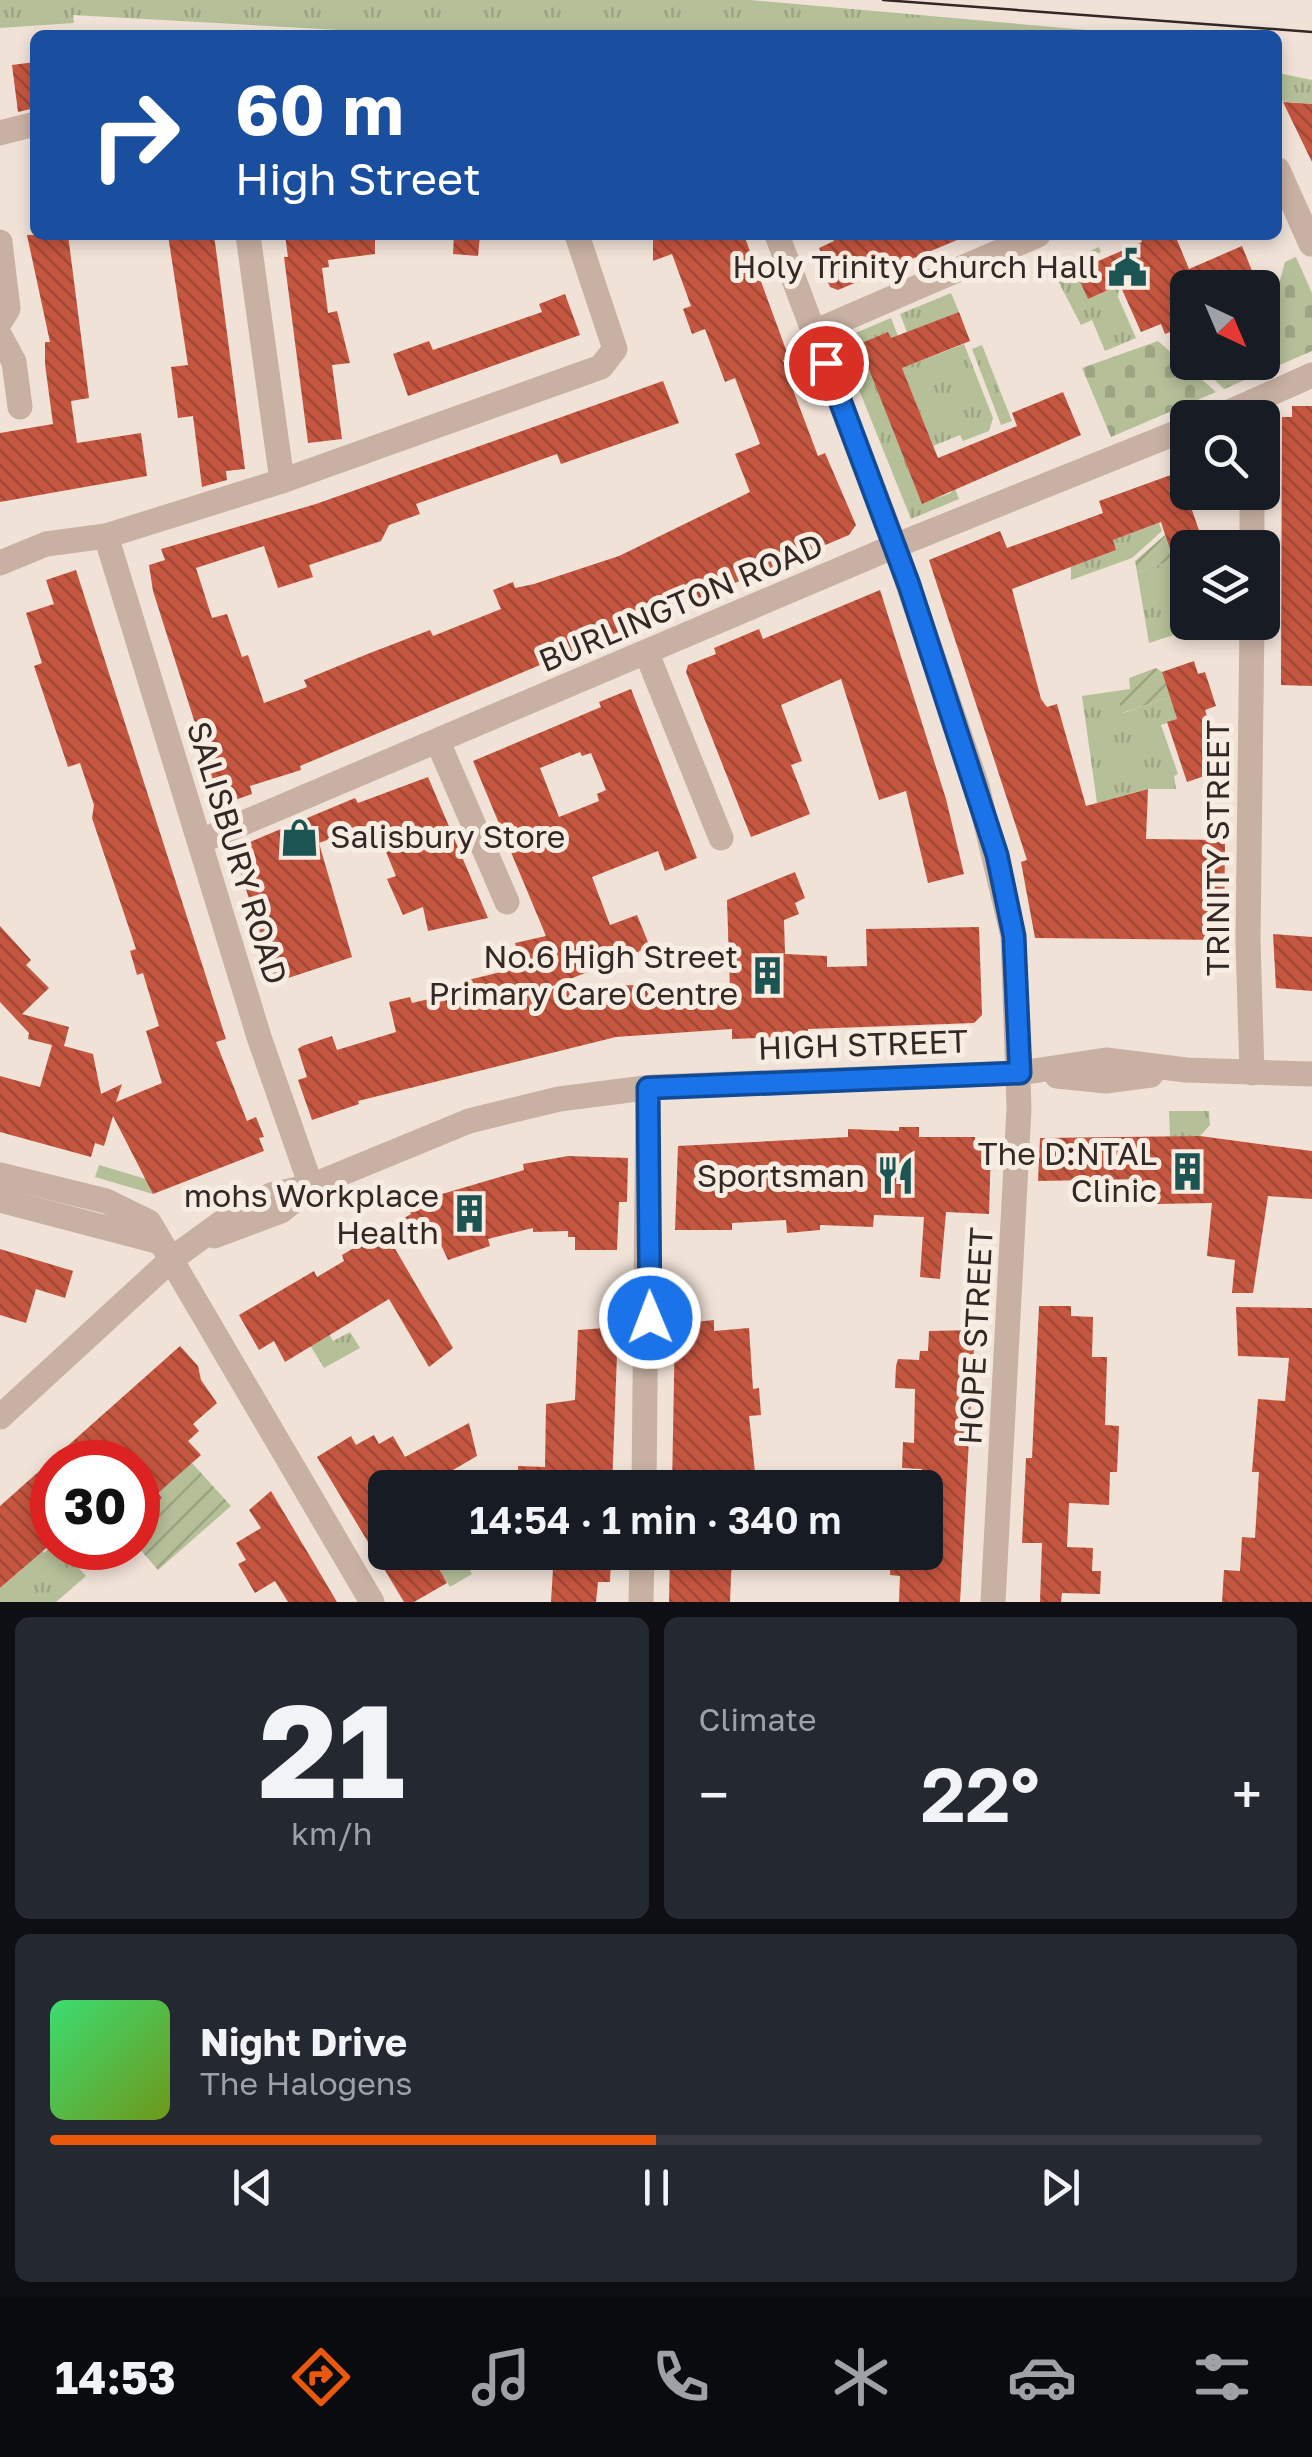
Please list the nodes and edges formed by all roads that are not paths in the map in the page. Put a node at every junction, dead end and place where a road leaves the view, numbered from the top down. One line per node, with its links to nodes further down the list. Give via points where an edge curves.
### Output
1 (30, 125): 2 (street)
2 (0, 133)
3 (1282, 179): 9 (street)
4 (249, 240): 17 (street)
5 (579, 240): 17 (street, via 612,331 610,361)
6 (779, 240): 11 (street, HOPE STREET)
7 (1026, 240): 11 (street)
8 (0, 242): 10 (street, via 8,309)
9 (1312, 244)
10 (0, 322)
11 (814, 332): 19 (street, HOPE STREET)
12 (0, 336): 15 (street, via 14,362)
13 (1312, 376): 14 (street)
14 (1270, 400)
15 (20, 407)
16 (1170, 435): 19 (street, BURLINGTON ROAD)
17 (282, 481): 18 (street)
18 (106, 536): 20 (street, via 46,544); 25 (street, SALISBURY ROAD)
19 (895, 546): 22 (street, BURLINGTON ROAD); 27 (street, HOPE STREET, via 1007,896)
20 (0, 562)
21 (1252, 640): 28 (street, TRINITY STREET)
22 (647, 654): 23 (street, BURLINGTON ROAD); 24 (street)
23 (438, 742): 25 (street, BURLINGTON ROAD); 26 (street)
24 (721, 838)
25 (200, 841): 32 (street, SALISBURY ROAD)
26 (506, 902)
27 (1020, 1073): 28 (street, HIGH STREET, via 1106,1060); 30 (street, HIGH STREET); 40 (street, HOPE STREET)
28 (1252, 1073): 29 (street, HIGH STREET)
29 (1312, 1074)
30 (648, 1088): 32 (street, HIGH STREET, via 559,1099 469,1121); 36 (street)
31 (0, 1175): 34 (street, via 136,1212)
32 (310, 1186): 34 (street, HIGH STREET, via 271,1196 238,1211 202,1240)
33 (0, 1200): 34 (street)
34 (164, 1250): 35 (street, HIGH STREET); 38 (street)
35 (0, 1417)
36 (645, 1470)
37 (642, 1570): 39 (street)
38 (372, 1602)
39 (641, 1602)
40 (993, 1602)

